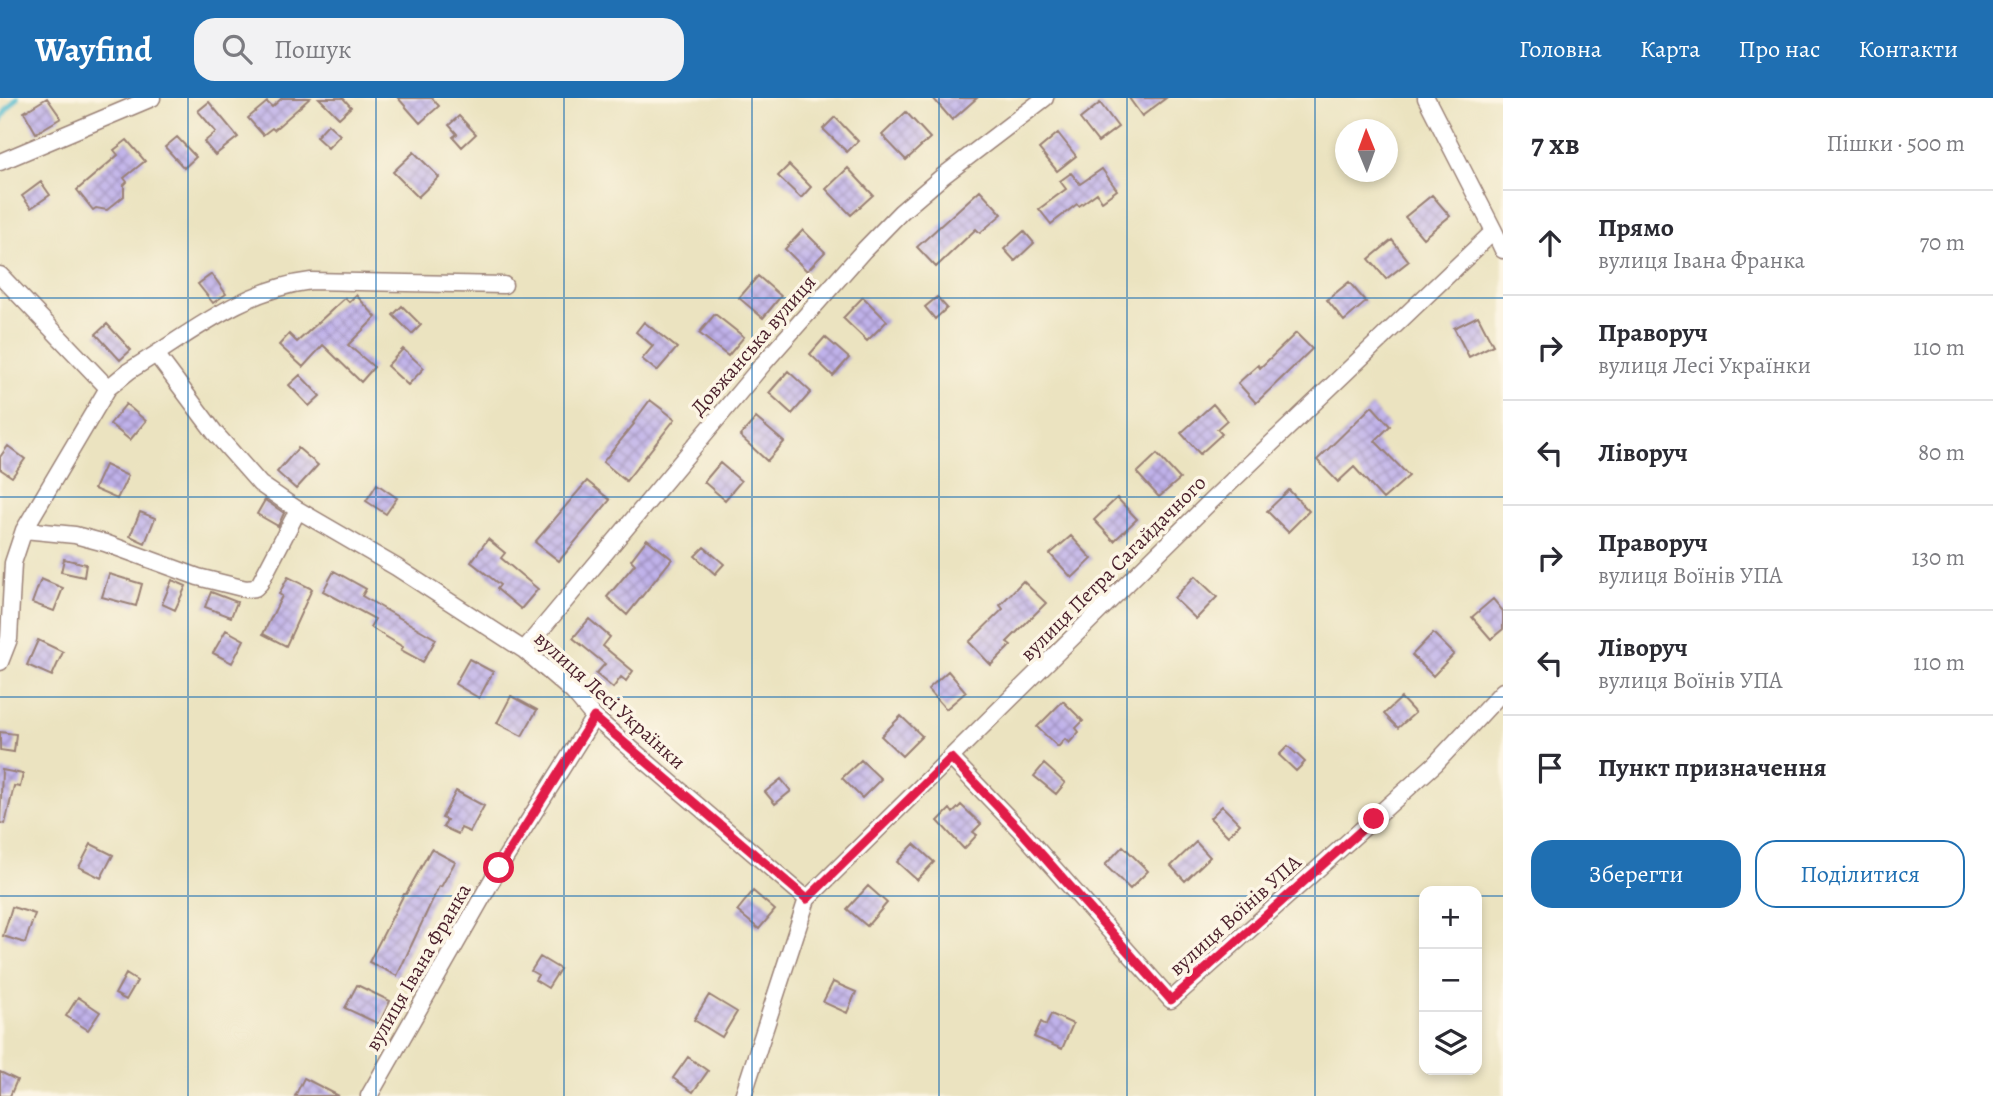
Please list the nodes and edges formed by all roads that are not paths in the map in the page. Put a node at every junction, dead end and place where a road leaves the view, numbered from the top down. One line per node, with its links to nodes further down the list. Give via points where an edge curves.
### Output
1 (152, 98): 4 (street)
2 (1045, 98): 13 (street, Довжанська вулиця, via 943,176 864,250)
3 (1426, 98): 5 (street)
4 (0, 162)
5 (1494, 232): 6 (street); 17 (street, вулиця Петра Сагайдачного, via 1211,500)
6 (1503, 250)
7 (0, 275): 10 (street)
8 (504, 285): 9 (street, via 296,283 227,308)
9 (156, 354): 10 (street); 11 (street, вулиця Лесі Українки, via 245,469)
10 (108, 388): 12 (street)
11 (298, 510): 12 (street, via 260,583 246,589 95,540); 13 (street, вулиця Лесі Українки)
12 (24, 530): 14 (street, via 13,563 9,639)
13 (524, 650): 16 (street, вулиця Лесі Українки, via 573,692)
14 (0, 662)
15 (1503, 691): 17 (street, вулиця Воїнів УПА, via 1435,764 1171,1000)
16 (594, 717): 18 (street, вулиця Лесі Українки); 19 (street, вулиця Івана Франка, via 499,868)
17 (951, 758): 18 (street, вулиця Петра Сагайдачного)
18 (807, 899): 20 (street, вулиця Петра Сагайдачного)
19 (369, 1096)
20 (743, 1096)

